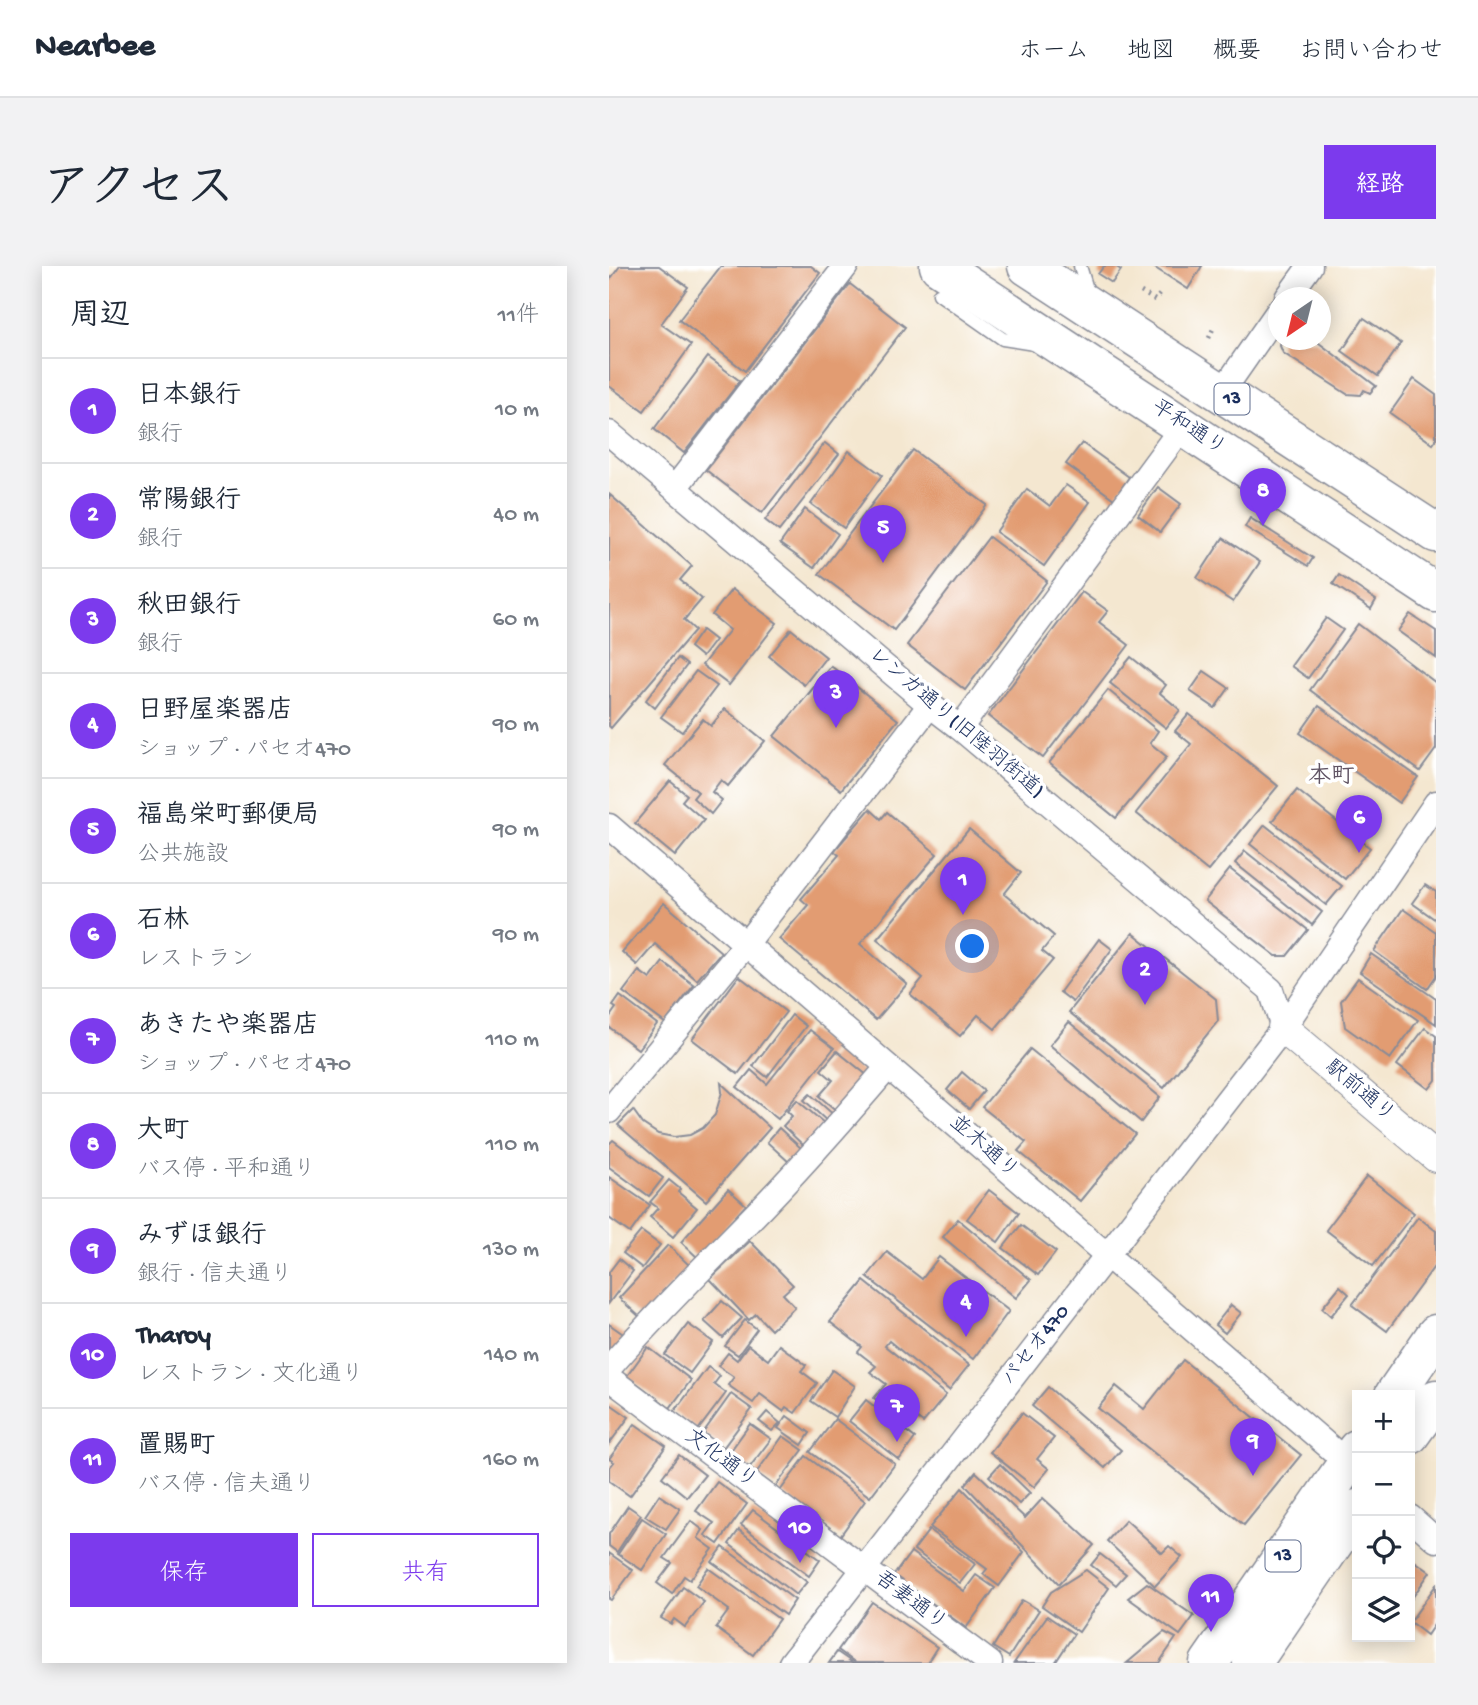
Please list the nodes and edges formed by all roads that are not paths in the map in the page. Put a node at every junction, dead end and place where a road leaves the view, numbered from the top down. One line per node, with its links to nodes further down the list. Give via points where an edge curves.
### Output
1 (846, 266): 12 (street)
2 (1027, 266): 7 (highway, 13)
3 (1080, 266): 7 (lane)
4 (1310, 266): 6 (street)
5 (939, 280): 10 (highway, 平和通り / 13, via 1065,349)
6 (1295, 287)
7 (1093, 309): 9 (highway, 13)
8 (1268, 326): 9 (street)
9 (1222, 393): 13 (highway, 13)
10 (1184, 426): 14 (highway, 平和通り / 13); 16 (street)
11 (609, 433): 12 (street, レンガ通り(旧陸羽街道))
12 (675, 488): 15 (street, レンガ通り(旧陸羽街道))
13 (1436, 533)
14 (1436, 593)
15 (930, 705): 16 (street, レンガ通り(旧陸羽街道)); 19 (street)
16 (960, 728): 20 (street, レンガ通り(旧陸羽街道), via 1271,990)
17 (1436, 803): 20 (street, パセオ470)
18 (609, 826): 19 (street, 並木通り)
19 (746, 944): 21 (street, 並木通り); 22 (street)
20 (1283, 1028): 23 (street, 駅前通り); 24 (street, パセオ470)
21 (888, 1067): 24 (street, 並木通り); 26 (street)
22 (609, 1111)
23 (1436, 1157)
24 (1108, 1255): 31 (street, 並木通り); 36 (street, パセオ470)
25 (1436, 1334): 28 (highway)
26 (609, 1368)
27 (609, 1378): 36 (street, 文化通り)
28 (1397, 1390)
29 (1436, 1399): 30 (highway)
30 (1415, 1428)
31 (1352, 1459)
32 (1352, 1464): 39 (highway, 13)
33 (1352, 1516): 40 (highway, 13)
34 (1415, 1521): 35 (street)
35 (1436, 1540)
36 (864, 1567): 37 (street, パセオ470); 38 (street, 吾妻通り)
37 (791, 1663)
38 (990, 1663)
39 (1209, 1663)
40 (1252, 1663)

